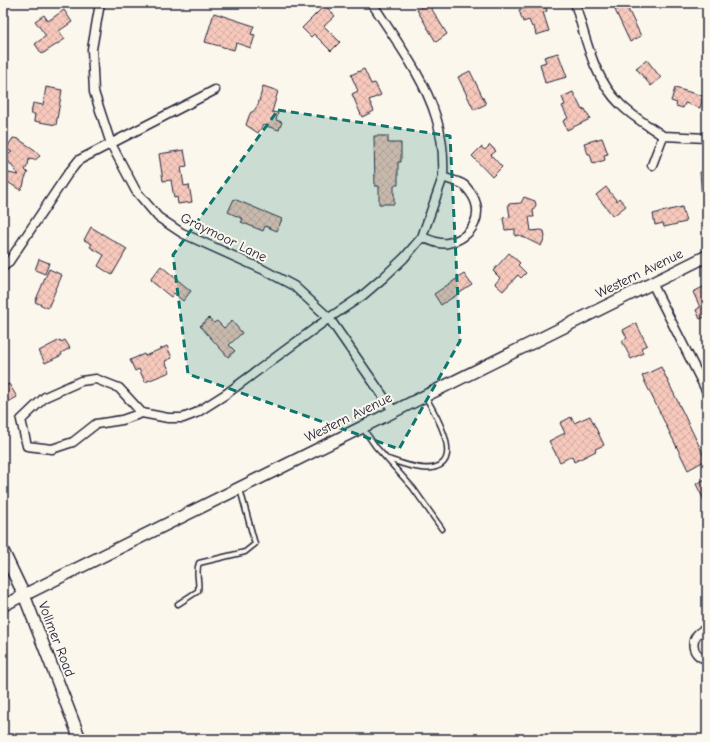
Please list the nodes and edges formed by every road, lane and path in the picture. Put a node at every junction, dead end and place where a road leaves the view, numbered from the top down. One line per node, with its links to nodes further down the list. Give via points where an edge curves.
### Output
1 (100, 3): 7 (street, Graymoor Lane, via 92,49 94,92)
2 (372, 3): 9 (street, via 412,67 436,117 444,162)
3 (575, 3): 5 (street, via 594,65 604,85 630,114)
4 (215, 90): 7 (street)
5 (663, 136): 6 (street); 8 (street)
6 (707, 138)
7 (111, 144): 12 (street, via 79,160); 14 (street, Graymoor Lane, via 136,191 158,217 182,233 294,286)
8 (652, 165)
9 (443, 177): 10 (street); 10 (street, via 464,185 474,197 478,213 473,228 458,240 447,243 434,242)
10 (422, 237): 14 (street, via 383,278)
11 (707, 256): 13 (main road, Western Avenue)
12 (3, 267)
13 (652, 283): 15 (street); 16 (main road, Western Avenue)
14 (329, 318): 17 (street, Graymoor Lane); 18 (street, via 196,413 183,418)
15 (707, 391)
16 (425, 396): 17 (main road, Western Avenue); 20 (lane, via 435,412 446,444 448,456 445,462 431,468)
17 (394, 412): 19 (main road, Western Avenue)
18 (142, 413): 18 (street, via 119,388 96,380 81,381 45,398 21,420 27,446 52,449 73,442 96,424 122,420)
19 (362, 427): 20 (lane); 21 (main road, Western Avenue)
20 (388, 459): 22 (lane, via 414,488)
21 (240, 488): 24 (main road, Western Avenue); 25 (lane, via 256,544 244,552 199,563 198,591)
22 (442, 529)
23 (3, 551): 24 (main road, Vollmer Road)
24 (24, 595): 26 (street, Western Avenue); 29 (main road, Vollmer Road)
25 (178, 604)
26 (3, 606)
27 (707, 629): 28 (street, via 698,633 694,642 696,652)
28 (707, 659)
29 (80, 739)

